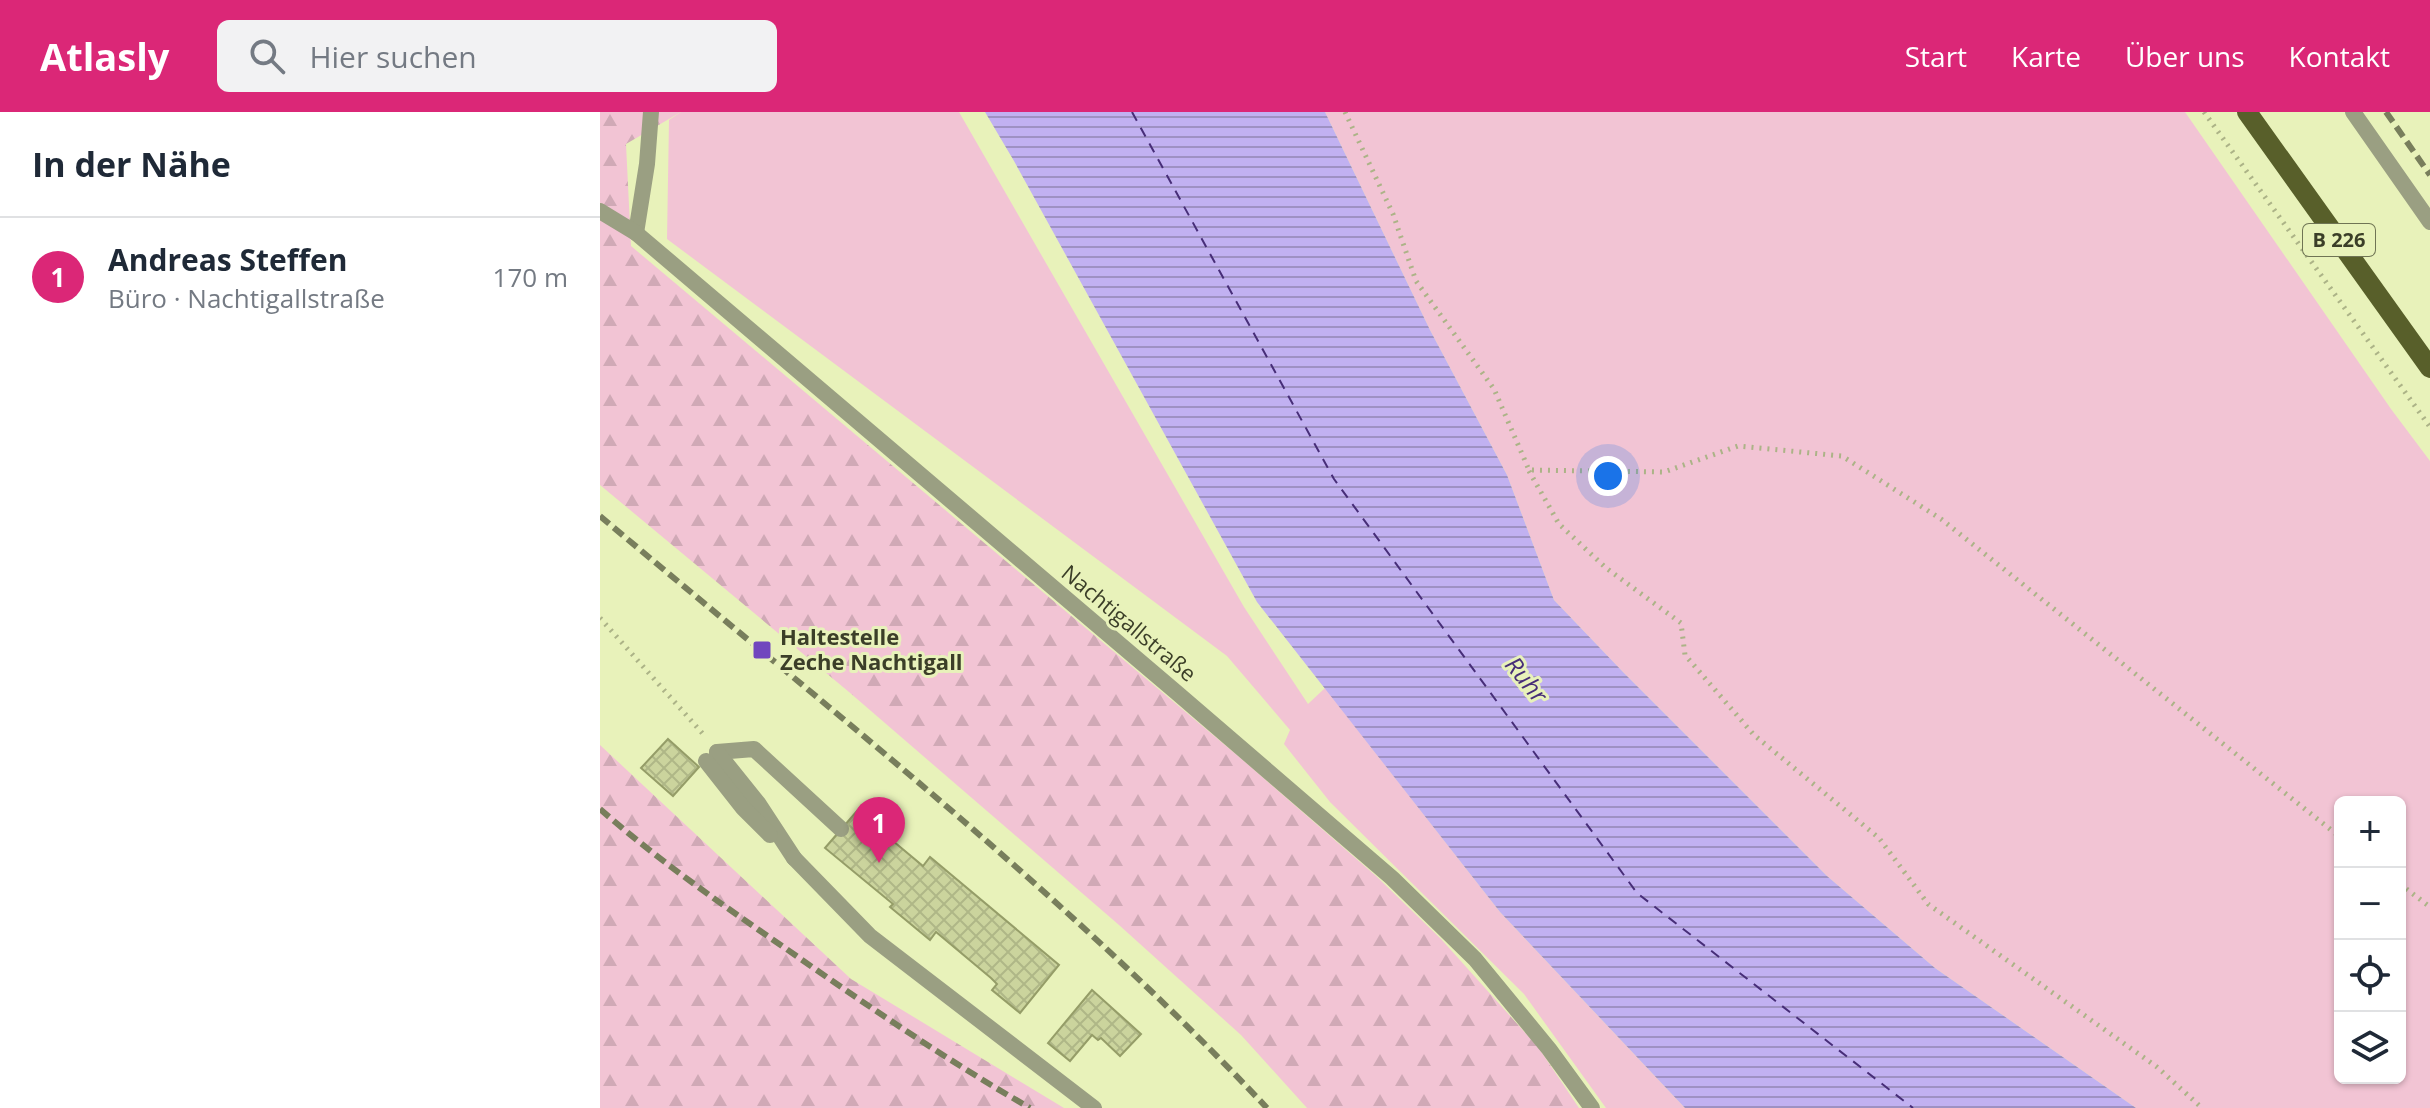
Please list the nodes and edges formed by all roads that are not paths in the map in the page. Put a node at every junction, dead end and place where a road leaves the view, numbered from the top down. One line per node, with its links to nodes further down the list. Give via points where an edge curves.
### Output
1 (651, 112): 7 (street)
2 (2247, 112): 8 (main road, B 226)
3 (2354, 112): 4 (street); 6 (street)
4 (2361, 112)
5 (600, 211): 7 (street, Nachtigallstraße)
6 (2430, 222)
7 (636, 233): 11 (street, Nachtigallstraße, via 1392,878 1475,959)
8 (2430, 368)
9 (841, 829): 10 (street, via 754,749 711,756 743,808 870,936)
10 (1094, 1108)
11 (1592, 1108)

